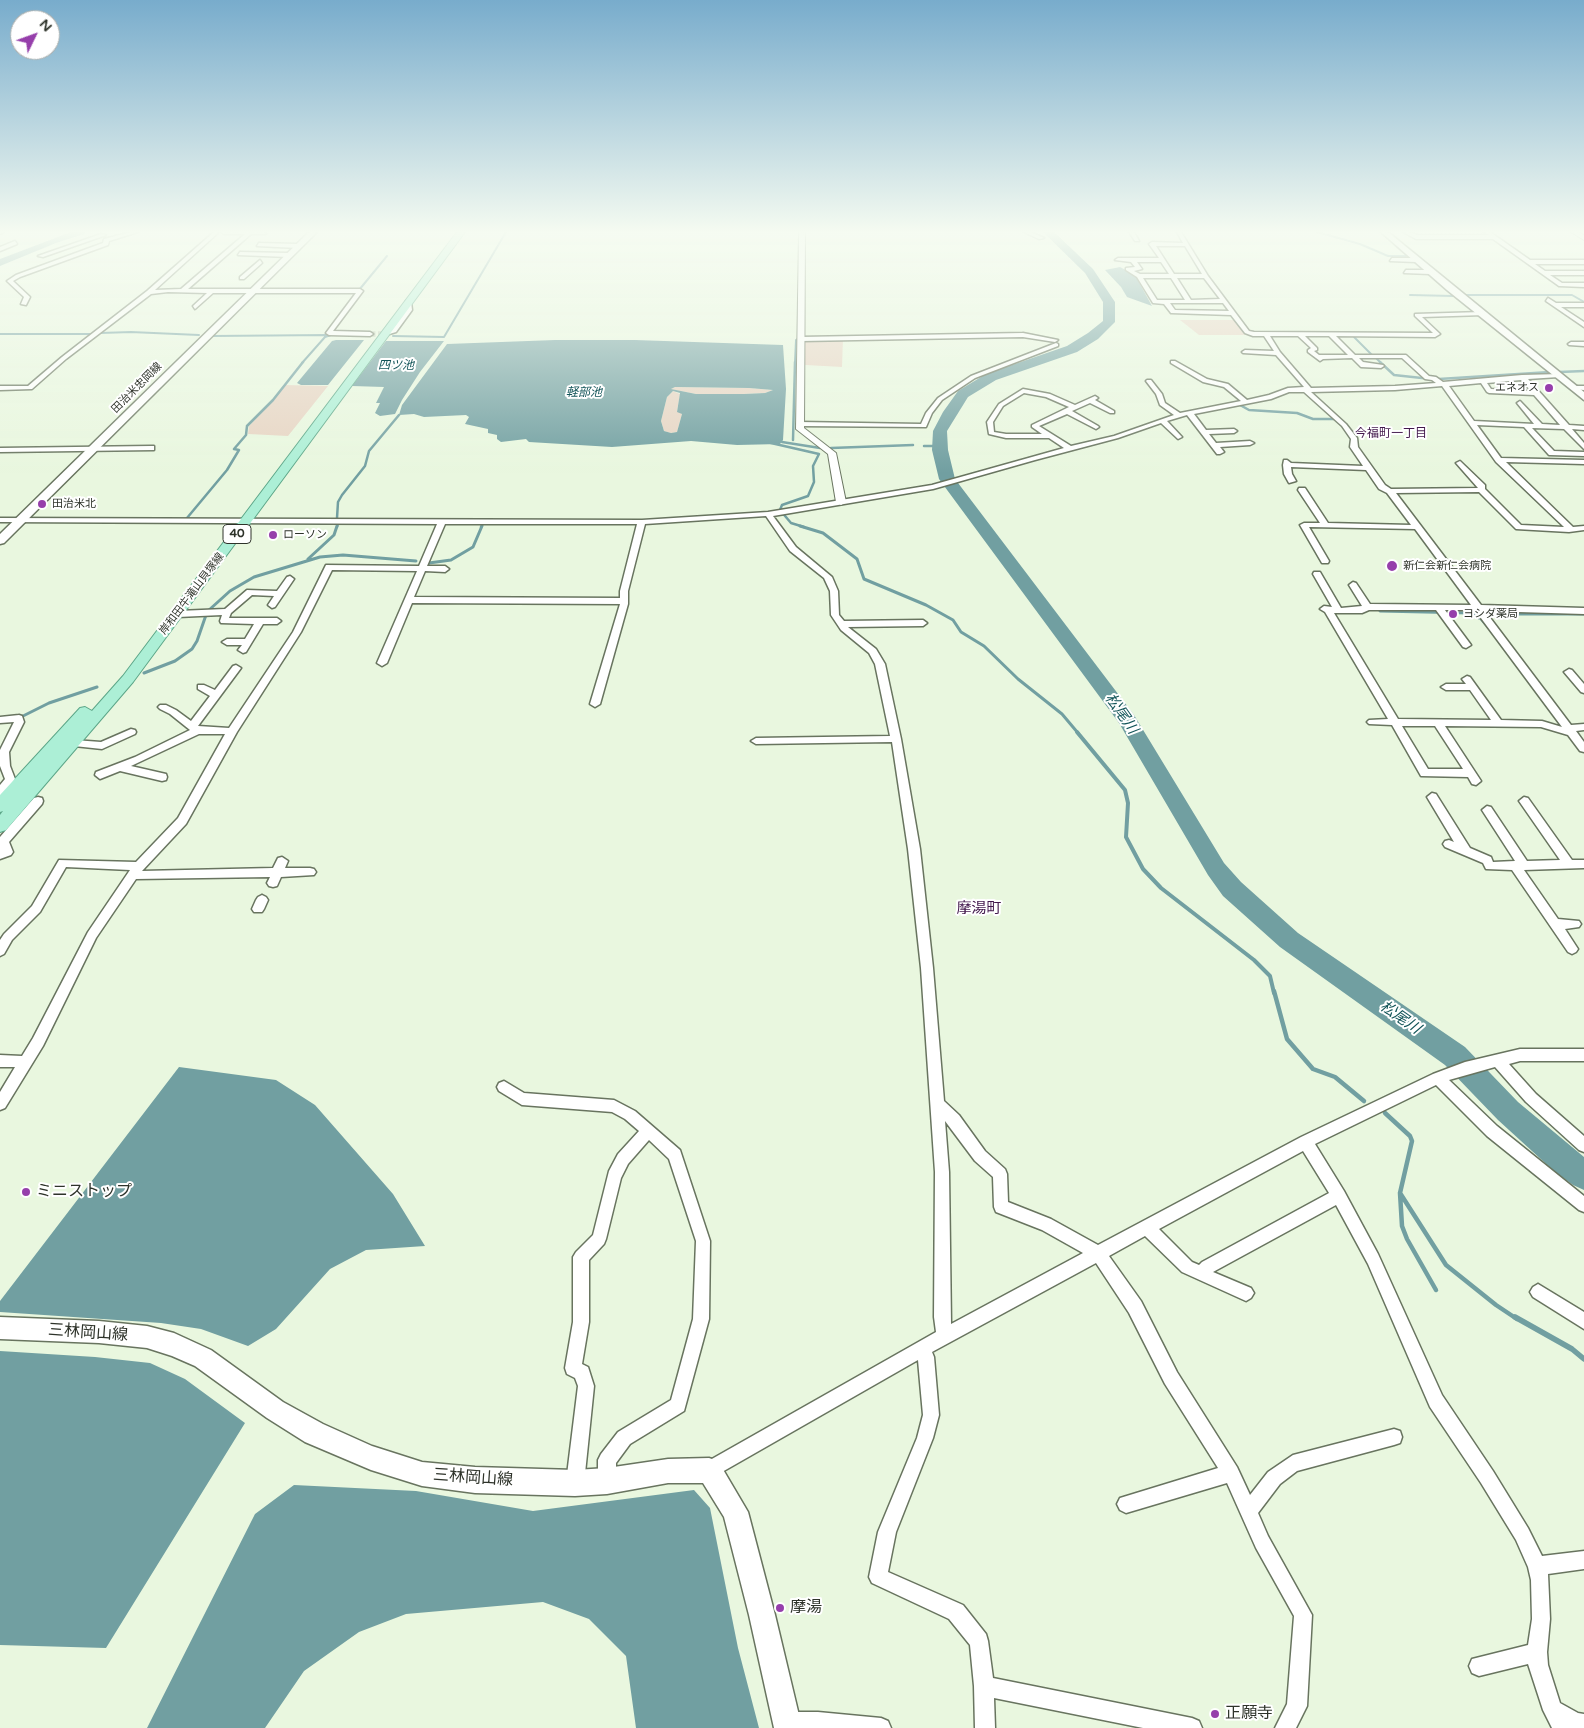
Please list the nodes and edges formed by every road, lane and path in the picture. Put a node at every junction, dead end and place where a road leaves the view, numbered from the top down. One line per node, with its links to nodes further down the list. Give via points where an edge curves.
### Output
1 (1233, 312): 16 (street, via 1247,332)
2 (122, 313): 32 (street, via 30,388)
3 (229, 313): 63 (main road, 田治米忠岡線)
4 (344, 313): 14 (street, via 329,333)
5 (393, 313): 80 (main road, 岸和田牛滝山貝塚線 / 40)
6 (400, 313): 80 (main road, 岸和田牛滝山貝塚線 / 40)
7 (407, 313): 15 (street)
8 (801, 313): 19 (street)
9 (1568, 313): 11 (street)
10 (1482, 314): 18 (street, via 1418,315 1435,335); 27 (main road)
11 (1573, 316): 12 (street); 13 (street)
12 (1584, 316)
13 (1584, 325)
14 (370, 334)
15 (388, 334)
16 (1266, 334): 17 (street); 23 (street)
17 (1299, 334): 18 (street); 24 (street, via 1315,349 1306,351 1319,358)
18 (1331, 335): 24 (street)
19 (801, 339): 47 (street); 47 (street, via 1023,335 1054,341 1038,352 988,370 958,386 940,399 924,426)
20 (1571, 344): 21 (street)
21 (1584, 344)
22 (1243, 349): 23 (street)
23 (1276, 350): 34 (street)
24 (1354, 356): 26 (street, via 1362,365); 31 (street, via 1402,354 1427,378)
25 (1174, 362): 37 (street, via 1205,381 1226,385)
26 (1377, 367)
27 (1559, 375): 28 (street); 33 (main road)
28 (1522, 377): 29 (street); 35 (street)
29 (1482, 380): 31 (street); 35 (street, via 1489,391)
30 (1148, 383): 43 (street, via 1162,404)
31 (1443, 384): 34 (street); 46 (street)
32 (0, 388)
33 (1579, 388): 36 (main road)
34 (1307, 389): 37 (street, via 1288,390); 69 (street, via 1355,439 1354,447)
35 (1536, 393): 52 (street)
36 (1584, 397)
37 (1246, 402): 40 (street)
38 (1518, 406): 50 (street)
39 (1070, 409): 41 (street, via 1093,399); 51 (street); 55 (street, via 1034,426); 55 (street, via 1048,395 1023,391 1001,405 990,422 992,433)
40 (1208, 409): 42 (street); 44 (street)
41 (1112, 412)
42 (1188, 413): 43 (street); 54 (street)
43 (1179, 415): 45 (street)
44 (1216, 416)
45 (1163, 421): 56 (street); 61 (street)
46 (1472, 423): 49 (street); 66 (street)
47 (800, 424): 76 (street, via 803,432 832,453)
48 (1222, 424): 54 (street, via 1231,431)
49 (1527, 426): 50 (street); 65 (street, via 1552,454)
50 (1540, 426): 52 (street)
51 (1096, 427)
52 (1569, 427): 53 (street); 59 (street)
53 (1584, 428)
54 (1205, 432): 58 (street)
55 (1050, 436): 61 (street)
56 (1178, 437)
57 (1250, 443): 58 (street)
58 (1215, 445): 64 (street)
59 (1584, 447)
60 (151, 448): 63 (street)
61 (1071, 449): 76 (street, via 933,487)
62 (0, 450): 63 (street)
63 (91, 450): 79 (main road, 田治米忠岡線)
64 (1220, 452)
65 (1584, 454)
66 (1499, 460): 67 (street); 86 (street)
67 (1584, 462)
68 (1461, 467): 72 (street, via 1482,487)
69 (1369, 468): 70 (street, via 1287,463); 73 (street, via 1382,487)
70 (1292, 481)
71 (1302, 490): 74 (street)
72 (1481, 490): 73 (street); 86 (street, via 1519,527)
73 (1390, 491): 84 (street)
74 (1308, 500): 75 (street); 83 (street)
75 (1318, 500)
76 (841, 502): 77 (street)
77 (777, 513): 82 (street); 112 (street, via 793,549 828,577 834,591 835,615)
78 (0, 520): 79 (street)
79 (20, 520): 80 (street); 87 (main road, 田治米忠岡線)
80 (240, 520): 81 (street); 108 (main road, 岸和田牛滝山貝塚線 / 40); 148 (main road, 岸和田牛滝山貝塚線 / 40, via 117,677)
81 (442, 521): 82 (street); 91 (street)
82 (642, 522): 100 (street)
83 (1324, 524): 84 (street); 88 (street, via 1304,525 1314,534)
84 (1417, 527): 103 (street)
85 (1584, 528): 86 (street)
86 (1571, 530)
87 (0, 541)
88 (1320, 552): 89 (street); 90 (street)
89 (1329, 552)
90 (1325, 561)
91 (421, 569): 92 (street); 99 (street); 134 (street, via 329,567 297,632)
92 (445, 569)
93 (1317, 574): 96 (street)
94 (290, 579): 98 (street)
95 (1313, 584): 96 (street)
96 (1324, 584): 104 (street)
97 (1353, 585): 102 (street)
98 (280, 594): 101 (street); 107 (street, via 250,592)
99 (408, 600): 100 (street); 117 (street)
100 (624, 601): 124 (street)
101 (272, 606)
102 (1367, 608): 104 (street); 105 (street)
103 (1478, 609): 105 (street); 106 (street); 133 (street)
104 (1330, 610): 128 (street, via 1389,702)
105 (1441, 610): 115 (street)
106 (1584, 611)
107 (227, 612): 108 (street); 109 (street, via 224,621)
108 (178, 614): 138 (main road, 岸和田牛滝山貝塚線 / 40)
109 (260, 621): 110 (street); 114 (street)
110 (277, 621)
111 (923, 623): 112 (street, via 904,620 866,625)
112 (841, 624): 136 (street, via 872,651 880,664)
113 (227, 642): 114 (street)
114 (248, 642): 116 (street)
115 (1466, 646)
116 (243, 650)
117 (382, 663)
118 (236, 668): 123 (street)
119 (1570, 672): 122 (street)
120 (201, 687): 123 (street)
121 (1446, 687): 130 (street, via 1470,683)
122 (1584, 690)
123 (215, 694): 132 (street)
124 (595, 704)
125 (163, 706): 132 (street)
126 (0, 720): 140 (street, via 19,718 4,752)
127 (1372, 722): 128 (street)
128 (1395, 722): 129 (street); 129 (street, via 1425,773 1473,777)
129 (1438, 723): 130 (street)
130 (1498, 723): 133 (street, via 1542,724 1566,732)
131 (1584, 726): 133 (street)
132 (194, 729): 134 (street); 141 (street)
133 (1570, 730): 139 (street)
134 (232, 731): 159 (street, via 182,821)
135 (131, 732): 138 (street, via 102,746)
136 (896, 739): 137 (street); 174 (street, via 915,859)
137 (756, 741)
138 (74, 743): 150 (main road, 岸和田牛滝山貝塚線 / 40)
139 (1584, 749)
140 (2, 766): 144 (street, via 10,779)
141 (119, 767): 142 (street); 143 (street)
142 (100, 775)
143 (162, 778)
144 (0, 792)
145 (1432, 797): 152 (street)
146 (38, 801): 153 (street, via 3,841 7,852)
147 (1524, 801): 157 (street)
148 (0, 806)
149 (1487, 810): 156 (street)
150 (0, 826)
151 (1449, 844): 152 (street)
152 (1466, 851): 156 (street, via 1487,860 1490,866)
153 (0, 855)
154 (282, 861): 162 (street)
155 (217, 863): 161 (street)
156 (1519, 864): 157 (street); 163 (street)
157 (1569, 864): 158 (street)
158 (1584, 864)
159 (136, 870): 161 (street); 166 (street, via 63,863 36,909 8,937); 170 (street, via 92,935)
160 (310, 872): 162 (street)
161 (212, 874): 162 (street)
162 (276, 878)
163 (1556, 924): 164 (street); 165 (street)
164 (1575, 924)
165 (1572, 949)
166 (0, 951)
167 (1584, 1055): 168 (street, via 1520,1055)
168 (1494, 1060): 171 (street); 177 (street)
169 (0, 1061): 170 (street)
170 (26, 1062): 173 (street)
171 (1440, 1077): 176 (street); 179 (street, via 1492,1131)
172 (504, 1087): 175 (street, via 522,1099 614,1106)
173 (0, 1104)
174 (937, 1104): 181 (street, via 954,1120 980,1156 1000,1174 1001,1207 1046,1224); 187 (street, via 942,1172)
175 (648, 1131): 192 (street, via 674,1155 703,1241 701,1319 678,1405 624,1438 607,1460); 193 (street, via 623,1159 614,1176 599,1239 581,1257 581,1322 574,1368 582,1373 586,1386)
176 (1306, 1142): 178 (street); 180 (street)
177 (1584, 1145)
178 (1339, 1196): 182 (street, via 1208,1267); 197 (street, via 1373,1259 1436,1402 1487,1477 1522,1534)
179 (1584, 1205)
180 (1147, 1228): 181 (street); 182 (street, via 1187,1267)
181 (1099, 1254): 187 (street); 191 (street, via 1134,1307 1171,1378)
182 (1202, 1275): 184 (street)
183 (1538, 1292): 185 (street)
184 (1246, 1293)
185 (1584, 1320)
186 (0, 1328): 193 (main road, 三林岡山線, via 99,1332 147,1337 174,1345 203,1358 274,1410 314,1433 371,1458 422,1474 475,1480)
187 (944, 1336): 188 (street)
188 (922, 1348): 190 (street); 200 (street, via 926,1357 931,1415 887,1532 878,1578 956,1612 979,1641)
189 (1394, 1437): 195 (street, via 1293,1464 1274,1478)
190 (709, 1470): 192 (main road, 三林岡山線, via 668,1471); 203 (main road, via 735,1512)
191 (1231, 1473): 194 (street); 195 (street)
192 (607, 1481): 193 (main road, 三林岡山線)
193 (575, 1483)
194 (1126, 1504)
195 (1249, 1511): 207 (street, via 1262,1542 1303,1615 1297,1706)
196 (1584, 1560): 197 (street)
197 (1537, 1566): 198 (street, via 1541,1619)
198 (1537, 1652): 199 (street); 201 (street, via 1538,1666)
199 (1479, 1666)
200 (984, 1686): 205 (street); 206 (street)
201 (1552, 1710): 202 (street, via 1575,1723); 208 (street)
202 (1584, 1724)
203 (787, 1725): 204 (street, via 818,1722)
204 (881, 1728)
205 (984, 1728)
206 (1192, 1728)
207 (1285, 1728)
208 (1563, 1728)

